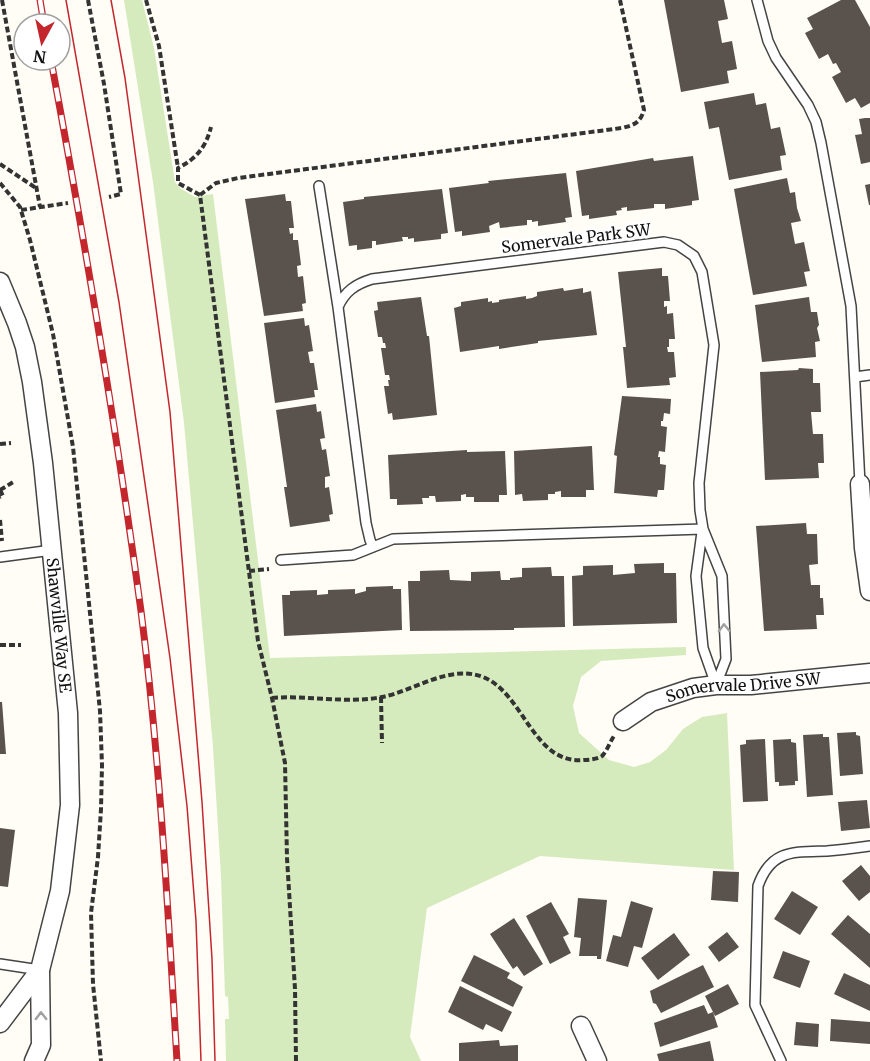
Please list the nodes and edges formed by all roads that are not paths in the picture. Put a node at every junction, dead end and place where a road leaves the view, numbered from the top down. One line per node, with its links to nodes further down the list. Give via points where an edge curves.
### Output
1 (768, 0): 2 (lane)
2 (758, 2): 7 (lane, via 776,58 816,122 851,306)
3 (319, 186): 5 (lane)
4 (0, 282): 12 (street, Shawville Way SE, via 25,347)
5 (338, 307): 10 (lane, Somervale Park SW, via 351,288 372,279 664,242 688,250 702,272 714,345 699,483); 11 (lane, via 366,523)
6 (870, 375): 7 (lane)
7 (855, 377): 8 (lane)
8 (860, 484): 9 (street)
9 (866, 502): 15 (street, via 864,548)
10 (703, 529): 11 (lane, via 393,539); 17 (lane, Somervale Park SW, via 696,576 703,648); 17 (lane, Somervale Park SW, one-way to 10, via 726,659 722,576)
11 (374, 547): 14 (lane, via 353,555)
12 (52, 550): 13 (lane); 21 (street, Shawville Way SE, via 68,713 70,805 60,891)
13 (0, 557)
14 (281, 560)
15 (870, 591)
16 (870, 674): 17 (street, Somervale Drive SW)
17 (716, 685): 18 (street, Somervale Drive SW, via 668,695)
18 (623, 721)
19 (870, 846): 26 (lane, via 789,852 763,873 758,886 756,1005)
20 (0, 964): 21 (lane)
21 (40, 970): 22 (street, Shawville Way SE); 24 (street, Shawville Way SE, one-way to 21, via 41,1045)
22 (0, 1023)
23 (581, 1026): 25 (street)
24 (34, 1061)
25 (597, 1061)
26 (781, 1061)

